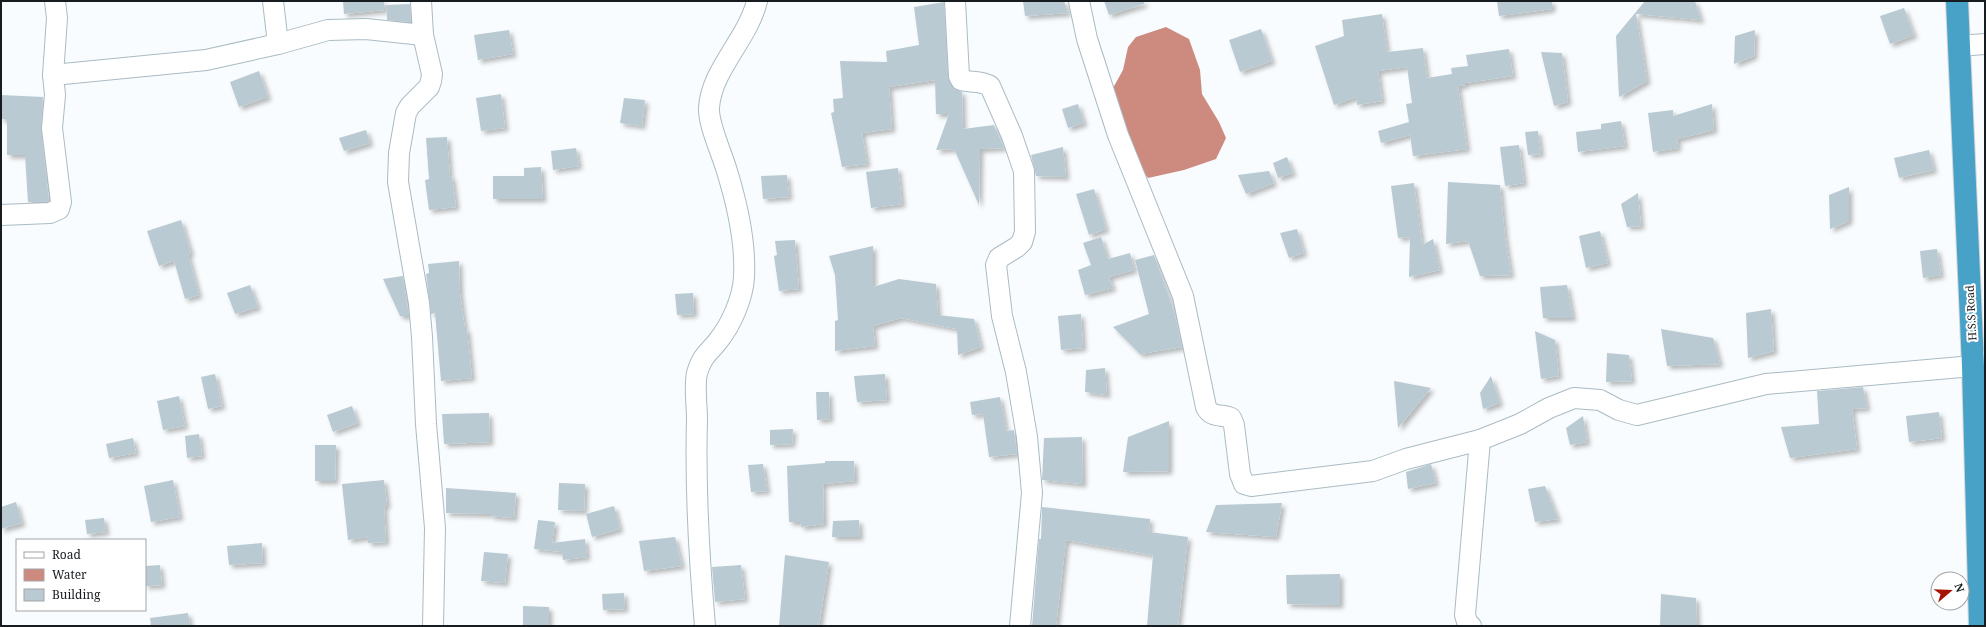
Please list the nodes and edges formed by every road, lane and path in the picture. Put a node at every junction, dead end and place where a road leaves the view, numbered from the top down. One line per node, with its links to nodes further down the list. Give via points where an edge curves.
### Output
1 (55, 1): 12 (street, via 57,18)
2 (273, 1): 9 (street)
3 (421, 1): 8 (street)
4 (757, 1): 17 (street, via 754,15 726,62 712,92 709,109 739,212 744,278 738,306 719,340 704,355 697,375 697,495)
5 (955, 1): 18 (street, via 959,76 961,80 983,82 990,86 1012,136 1024,172 1026,232 1022,242 999,258 996,265 1002,316 1016,372 1027,437 1032,493)
6 (1079, 1): 15 (street, via 1087,40 1118,135 1183,296 1206,407 1212,415 1231,418 1244,484 1251,486 1373,471 1406,459)
7 (1957, 1): 11 (highway, H.S.S Road)
8 (423, 35): 9 (street, via 366,29 328,30); 16 (street, via 432,74 431,81 406,113 399,153 398,182 419,303 422,337 434,528)
9 (278, 44): 12 (street, via 206,60)
10 (1985, 44): 11 (street)
11 (1958, 46): 14 (highway, H.S.S Road)
12 (53, 75): 13 (street, via 55,95 52,128 61,202 59,210 50,213)
13 (1, 215)
14 (1979, 363): 15 (street, via 1766,384 1637,415 1619,410 1600,400 1574,398); 20 (highway, H.S.S Road)
15 (1480, 440): 19 (street, via 1465,615 1468,625)
16 (433, 626)
17 (705, 626)
18 (1020, 626)
19 (1471, 626)
20 (1980, 626)

